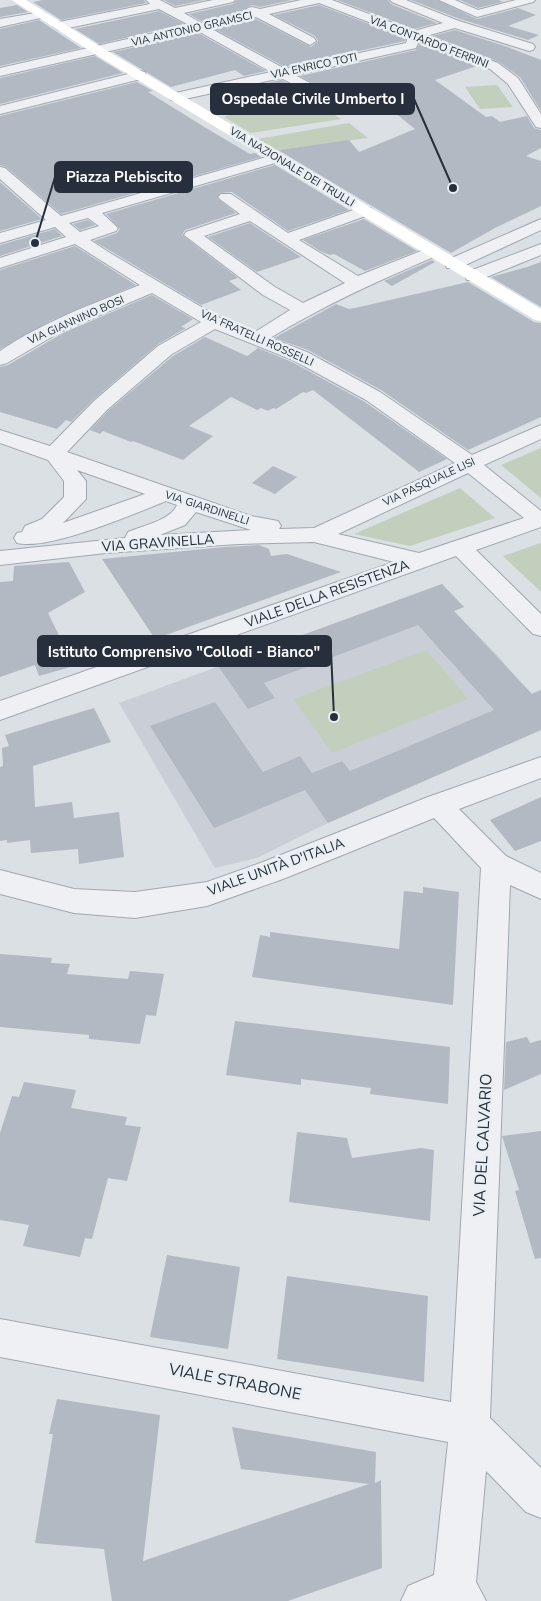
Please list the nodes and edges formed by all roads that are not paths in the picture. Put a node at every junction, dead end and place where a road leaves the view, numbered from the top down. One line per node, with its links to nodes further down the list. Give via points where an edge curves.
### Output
1 (19, 0): 15 (street, VIA NAZIONALE DEI TRULLI)
2 (316, 0): 14 (street, VIA ANTONIO GRAMSCI)
3 (322, 0): 16 (street, VIA CONTARDO FERRINI)
4 (396, 0): 11 (street)
5 (232, 1): 12 (street); 14 (street)
6 (448, 1): 7 (street, via 476,14); 11 (street)
7 (523, 1): 13 (street)
8 (156, 2): 12 (street); 19 (street)
9 (369, 4): 10 (street)
10 (354, 7)
11 (416, 9): 16 (street); 18 (street)
12 (174, 12): 20 (street)
13 (536, 12)
14 (258, 13): 20 (street, VIA ANTONIO GRAMSCI); 22 (street)
15 (41, 15): 17 (street); 19 (street, VIA NAZIONALE DEI TRULLI)
16 (368, 19): 21 (street, VIA CONTARDO FERRINI)
17 (0, 23)
18 (455, 24): 21 (street); 26 (street, via 489,33)
19 (59, 26): 24 (street, VIA NAZIONALE DEI TRULLI)
20 (201, 27): 24 (street, VIA ANTONIO GRAMSCI); 30 (street)
21 (414, 35): 28 (street, VIA CONTARDO FERRINI); 30 (street, VIA ENRICO TOTI, via 412,45)
22 (310, 40)
23 (541, 40): 26 (street)
24 (97, 50): 27 (street, VIA ANTONIO GRAMSCI); 31 (street, VIA NAZIONALE DEI TRULLI)
25 (12, 55): 27 (street)
26 (522, 55): 28 (street)
27 (32, 65): 29 (street, VIA ANTONIO GRAMSCI); 33 (street)
28 (494, 66): 32 (street, VIA CONTARDO FERRINI)
29 (0, 72)
30 (282, 73): 35 (street); 36 (street, VIA ENRICO TOTI)
31 (140, 75): 33 (street); 36 (street, VIA NAZIONALE DEI TRULLI)
32 (513, 81): 37 (street); 40 (street, VIA CONTARDO FERRINI)
33 (76, 91): 38 (street)
34 (13, 94): 38 (street)
35 (320, 94)
36 (176, 96): 41 (street, VIA NAZIONALE DEI TRULLI)
37 (541, 97)
38 (25, 104): 39 (street)
39 (0, 110)
40 (539, 117)
41 (277, 158): 45 (street, VIA NAZIONALE DEI TRULLI); 46 (street)
42 (0, 171): 43 (street, VIA FRATELLI ROSSELLI)
43 (8, 187): 48 (street, VIA FRATELLI ROSSELLI)
44 (226, 197): 47 (street)
45 (365, 211): 52 (street); 55 (street, VIA NAZIONALE DEI TRULLI)
46 (91, 212): 48 (street); 51 (street, via 110,228)
47 (254, 215): 52 (street); 61 (street, via 192,235 268,291)
48 (59, 221): 50 (street); 51 (street, VIA FRATELLI ROSSELLI)
49 (541, 224): 57 (street)
50 (0, 238)
51 (78, 238): 56 (street); 60 (street, VIA FRATELLI ROSSELLI)
52 (286, 239): 59 (street)
53 (0, 244): 56 (street)
54 (541, 249): 58 (street)
55 (432, 252): 57 (street, VIA NAZIONALE DEI TRULLI); 59 (street)
56 (8, 260)
57 (453, 264): 58 (street, VIA NAZIONALE DEI TRULLI)
58 (473, 276): 62 (street, VIA NAZIONALE DEI TRULLI)
59 (357, 283): 61 (street)
60 (154, 286): 63 (street, VIA FRATELLI ROSSELLI); 65 (street, VIA GIANNINO BOSI, via 60,326 18,346)
61 (303, 310): 64 (street)
62 (541, 316)
63 (214, 322): 64 (street, VIA FRATELLI ROSSELLI); 68 (street, via 165,350 100,405)
64 (257, 338): 69 (street, VIA FRATELLI ROSSELLI, via 300,356 374,396)
65 (0, 359)
66 (541, 431): 69 (street, VIA PASQUALE LISI)
67 (0, 436): 68 (street, VIA GIARDINELLI)
68 (54, 454): 70 (street, VIA GIARDINELLI); 74 (street, VIA GRAVINELLA, via 75,481 75,499 50,524)
69 (469, 463): 72 (street, VIA FRATELLI ROSSELLI); 73 (street, VIA PASQUALE LISI)
70 (164, 494): 71 (street, VIA GIARDINELLI); 74 (street, VIA GRAVINELLA, via 83,526 51,535)
71 (189, 502): 73 (street, VIA GIARDINELLI, via 246,522); 75 (street, via 186,513 177,520)
72 (540, 520): 76 (street, VIALE DELLA RESISTENZA)
73 (317, 535): 75 (street, VIA GRAVINELLA); 78 (street, VIA GIARDINELLI)
74 (6, 540)
75 (106, 546): 77 (street, VIA GRAVINELLA)
76 (460, 547): 78 (street, VIALE DELLA RESISTENZA); 79 (street)
77 (0, 558)
78 (420, 560): 80 (street, VIALE DELLA RESISTENZA)
79 (541, 628)
80 (0, 710)
81 (541, 767): 82 (street, VIALE UNITÀ D'ITALIA)
82 (438, 805): 83 (street); 84 (street, VIALE UNITÀ D'ITALIA, via 207,894 135,905 74,901)
83 (496, 864): 85 (street); 87 (street, VIA DEL CALVARIO)
84 (0, 882)
85 (541, 887)
86 (0, 1338): 87 (street, VIALE STRABONE)
87 (470, 1426): 88 (street); 89 (street, VIA DEL CALVARIO)
88 (541, 1497)
89 (447, 1597)

